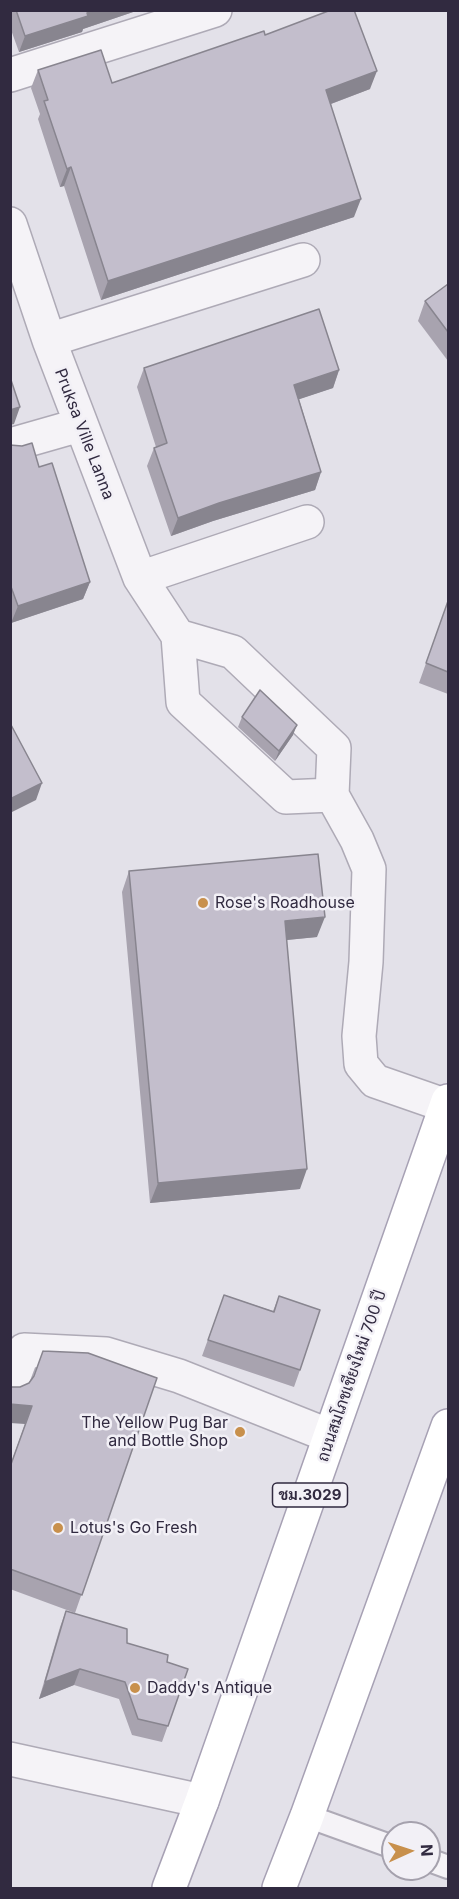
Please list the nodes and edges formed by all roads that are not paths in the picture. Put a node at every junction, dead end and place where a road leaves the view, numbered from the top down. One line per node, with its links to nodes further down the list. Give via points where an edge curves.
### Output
1 (215, 10): 2 (street)
2 (10, 75)
3 (10, 224): 5 (street, Pruksa Ville Lanna)
4 (303, 260): 5 (street)
5 (49, 340): 6 (street, Pruksa Ville Lanna)
6 (80, 425): 7 (street); 9 (street, Pruksa Ville Lanna)
7 (10, 445)
8 (307, 522): 9 (street)
9 (140, 578): 10 (street, Pruksa Ville Lanna)
10 (177, 636): 11 (street, via 233,652 334,748); 11 (street, Pruksa Ville Lanna, via 183,702 286,797)
11 (332, 795): 12 (street, via 369,869 359,1036 361,1064 375,1080)
12 (448, 1103): 15 (main road, ถนนสมโภชเชียงใหม่ 700 ปี / ชม.3029)
13 (10, 1387): 15 (street, via 24,1350 106,1354 179,1376)
14 (448, 1426): 18 (main road)
15 (330, 1436): 17 (main road, ถนนสมโภชเชียงใหม่ 700 ปี / ชม.3029)
16 (10, 1759): 17 (street)
17 (202, 1801): 20 (main road, ถนนสมโภชเชียงใหม่ 700 ปี / ชม.3029)
18 (307, 1816): 19 (lane); 21 (main road)
19 (381, 1843)
20 (169, 1888)
21 (279, 1888)

